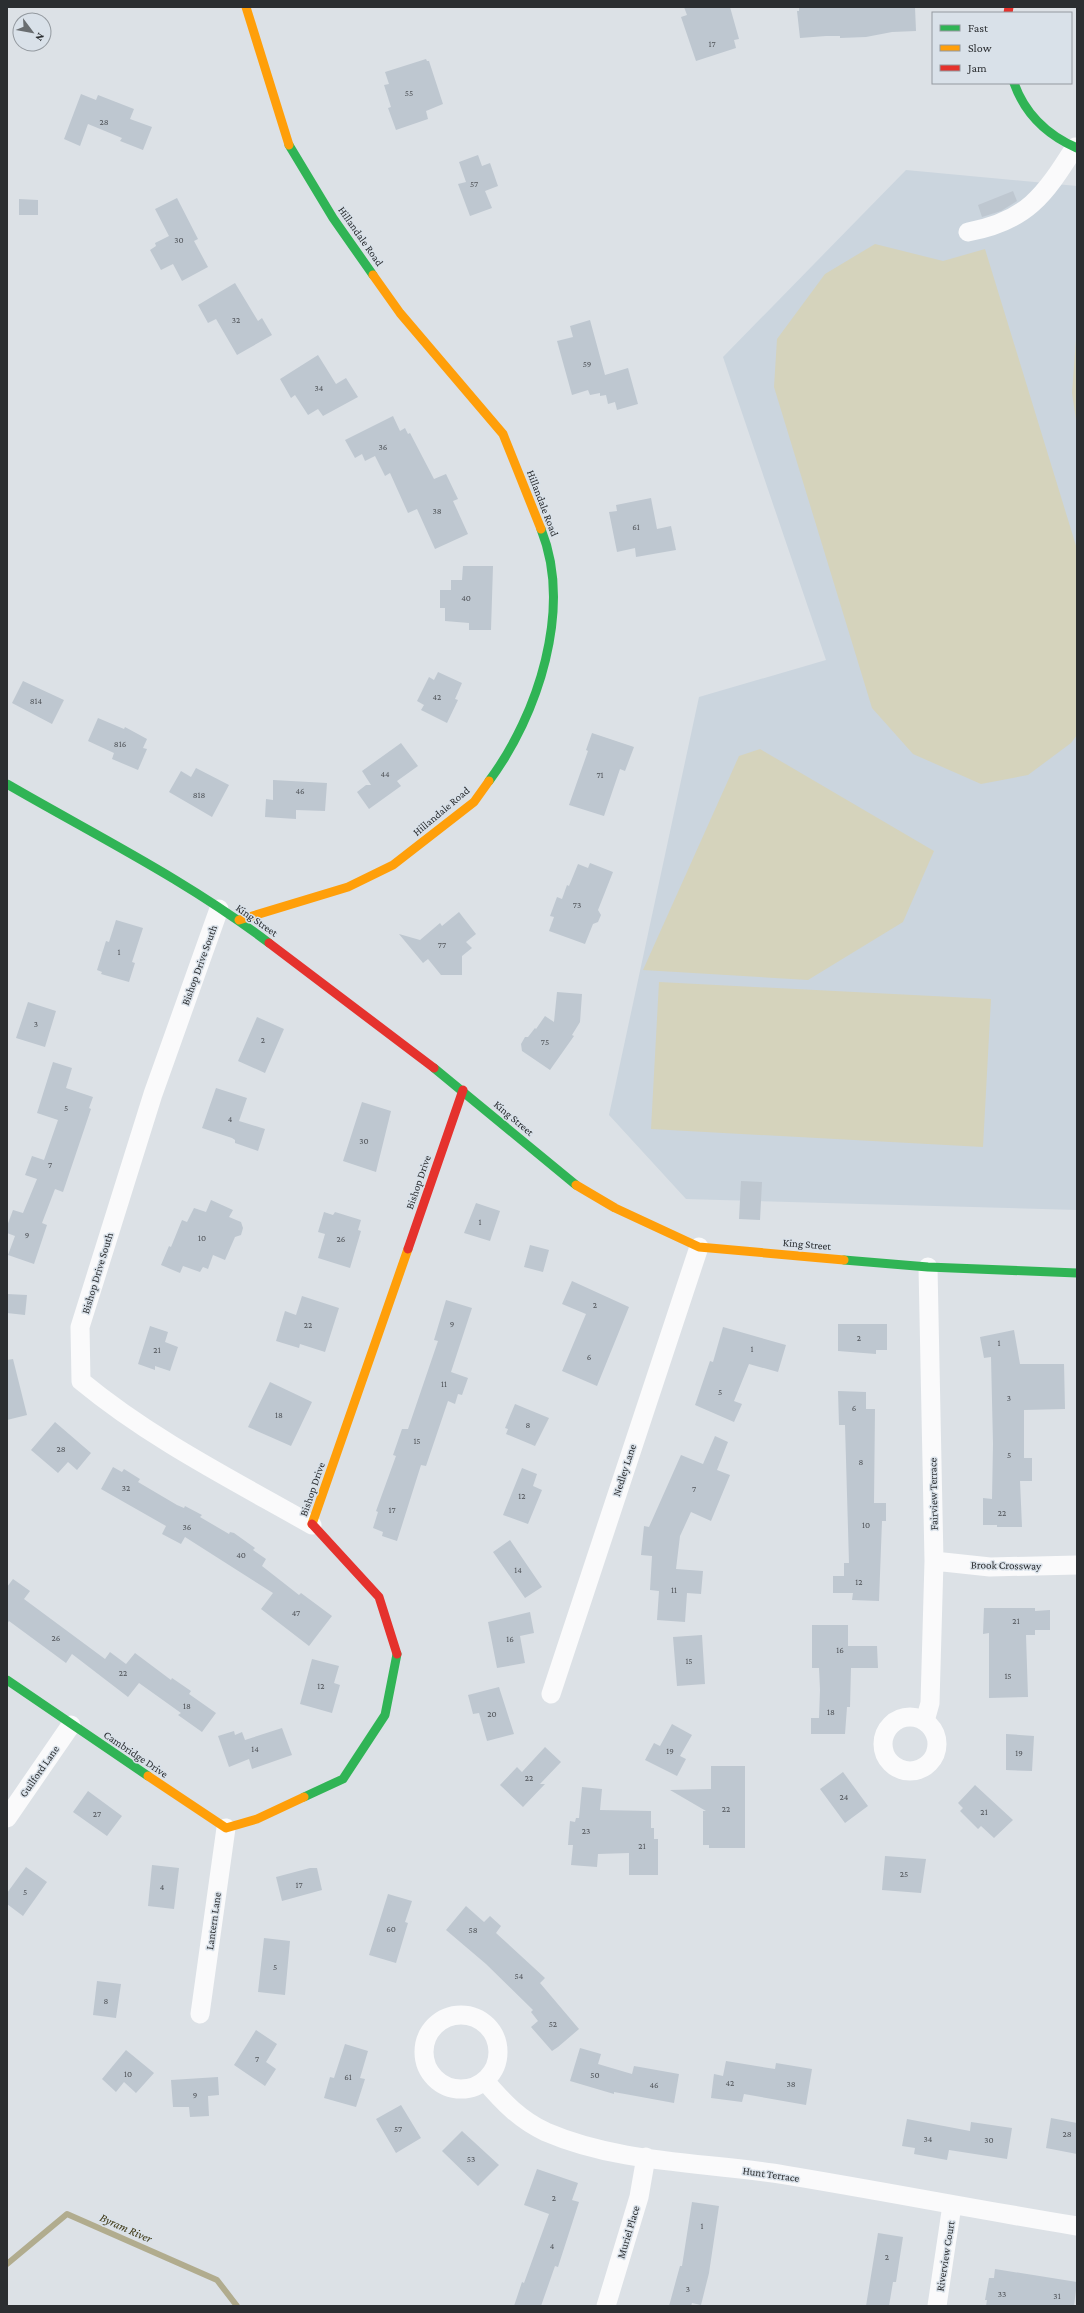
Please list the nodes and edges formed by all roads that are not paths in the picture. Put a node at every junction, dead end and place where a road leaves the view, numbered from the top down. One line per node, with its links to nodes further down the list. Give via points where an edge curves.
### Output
1 (246, 7): 7 (street, Hillandale Road, via 290,148 333,218 400,313 504,434 546,542 554,593 550,640 531,706 506,757 474,802 393,865 348,887)
2 (1014, 84): 3 (street, via 1029,113 1046,129)
3 (1076, 148): 4 (street, via 1040,196 1014,219)
4 (968, 232)
5 (7, 784): 6 (street, King Street)
6 (219, 908): 7 (street, King Street); 12 (street, Bishop Drive South, via 153,1094 80,1327 81,1381 116,1410 155,1435)
7 (239, 920): 8 (street, King Street)
8 (462, 1090): 9 (street, King Street, via 579,1188 615,1208); 12 (street, Bishop Drive)
9 (699, 1247): 10 (street, King Street); 16 (street, Nedley Lane)
10 (928, 1267): 11 (street, King Street); 13 (street, Fairview Terrace)
11 (1077, 1273)
12 (312, 1525): 20 (street, Bishop Drive, via 379,1597 397,1654 385,1715 343,1779 257,1819)
13 (934, 1561): 14 (street, Brook Crossway, via 990,1566); 17 (street, Fairview Terrace, via 930,1703)
14 (1077, 1565)
15 (7, 1680): 18 (street, Cambridge Drive)
16 (551, 1694)
17 (925, 1721)
18 (71, 1725): 19 (street, Guilford Lane); 20 (street, Cambridge Drive)
19 (7, 1818)
20 (226, 1828): 21 (street, Lantern Lane)
21 (200, 2014)
22 (485, 2080): 23 (street, Hunt Terrace, via 503,2102 523,2120 546,2132 602,2149)
23 (646, 2157): 24 (street, Hunt Terrace, via 784,2175); 26 (street, Muriel Place, via 639,2197)
24 (952, 2205): 25 (street, Hunt Terrace); 27 (street, Riverview Court)
25 (1077, 2226)
26 (606, 2306)
27 (937, 2306)

